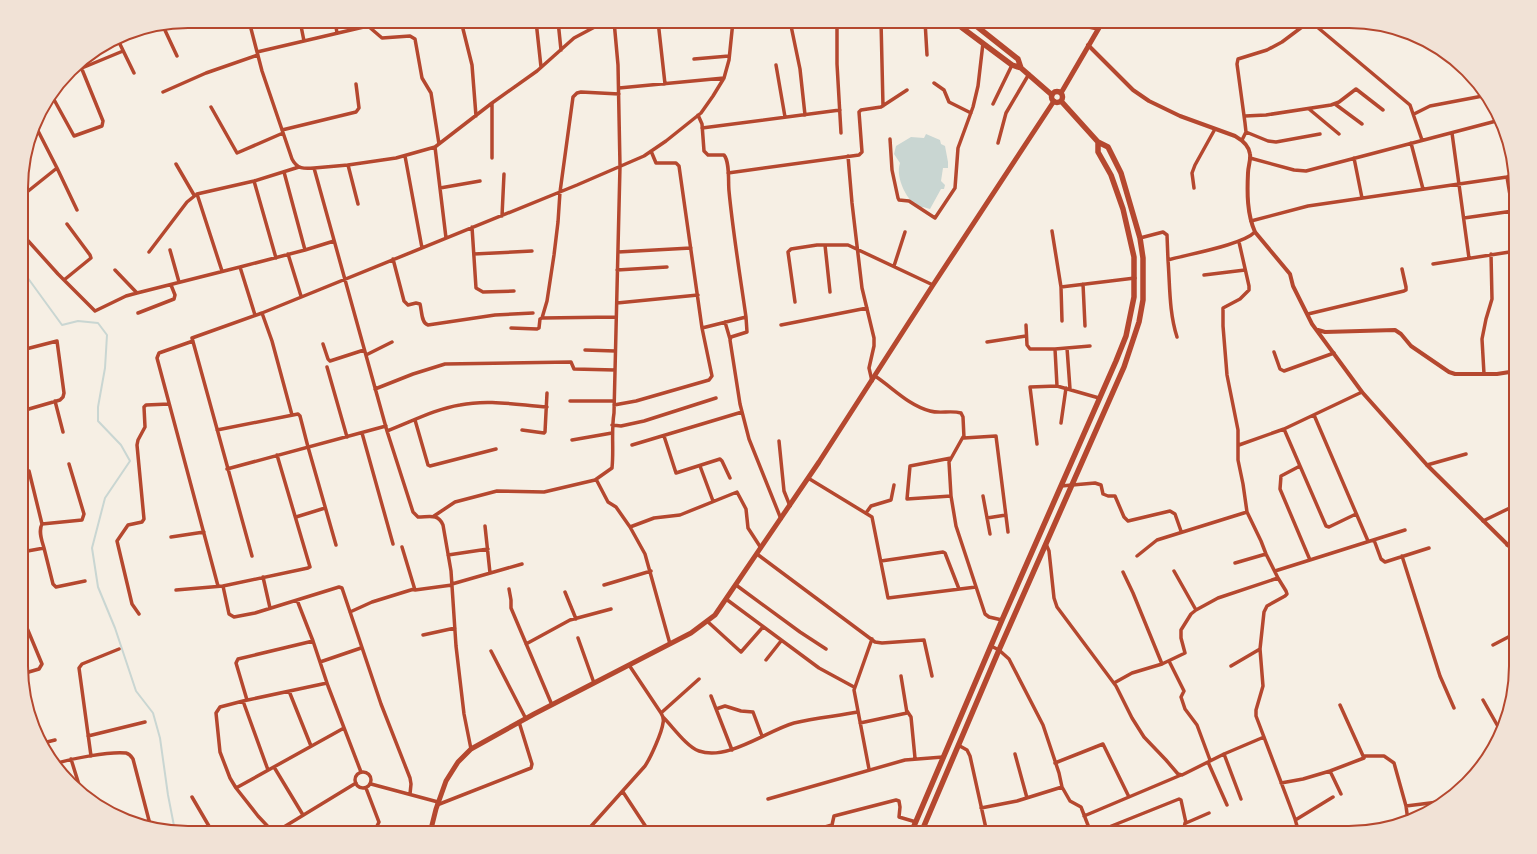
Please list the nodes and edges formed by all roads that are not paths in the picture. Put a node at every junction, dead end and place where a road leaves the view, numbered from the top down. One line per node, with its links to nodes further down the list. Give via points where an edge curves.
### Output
1 (251, 28): 31 (street)
2 (301, 28): 25 (street)
3 (336, 28): 24 (street)
4 (359, 28): 24 (street)
5 (370, 28): 89 (street, via 382,38 413,37 422,78 431,93)
6 (463, 28): 69 (street, via 472,66)
7 (537, 28): 38 (street)
8 (559, 28): 29 (street)
9 (593, 28): 29 (street, via 574,38)
10 (615, 28): 47 (street)
11 (659, 28): 46 (street)
12 (732, 28): 34 (street)
13 (791, 28): 68 (street, via 800,68)
14 (837, 28): 63 (street)
15 (881, 28): 60 (street)
16 (925, 28): 32 (street)
17 (963, 28): 27 (highway)
18 (980, 28): 40 (highway, via 1018,60)
19 (1093, 28): 23 (street)
20 (1301, 28): 70 (street, via 1267,50 1238,59)
21 (1318, 28): 66 (street, via 1411,107)
22 (165, 29): 33 (street)
23 (1098, 29): 28 (main road)
24 (337, 33): 25 (street)
25 (304, 41): 31 (street)
26 (119, 43): 30 (street)
27 (983, 43): 37 (highway); 65 (street, via 978,86)
28 (1088, 44): 50 (main road); 75 (street, via 1133,90 1149,101)
29 (561, 50): 38 (street)
30 (123, 51): 39 (street); 41 (street)
31 (257, 53): 49 (street); 77 (street)
32 (927, 55)
33 (177, 56)
34 (729, 56): 35 (street); 43 (street)
35 (694, 59)
36 (776, 65): 71 (street)
37 (1012, 66): 40 (highway); 58 (street)
38 (541, 67): 57 (street)
39 (82, 68): 54 (street, via 103,121 102,126 74,136)
40 (1021, 68): 42 (highway)
41 (134, 73)
42 (1029, 74): 52 (highway); 87 (street, via 1006,113)
43 (724, 78): 46 (street); 67 (street, via 714,96)
44 (934, 82): 65 (street, via 944,90 949,102)
45 (356, 84): 77 (street, via 359,108 356,112)
46 (665, 84): 47 (street)
47 (619, 88): 51 (street)
48 (907, 90): 60 (street)
49 (163, 92)
50 (1061, 92): 52 (highway); 55 (highway)
51 (619, 94): 99 (street); 115 (street, via 577,92 573,97)
52 (1052, 94): 56 (highway)
53 (1480, 96): 66 (street, via 1430,106)
54 (54, 100)
55 (1062, 100): 56 (highway); 86 (highway)
56 (1054, 101): 167 (main road)
57 (492, 103): 69 (street); 94 (street)
58 (993, 104)
59 (1335, 104): 62 (street); 64 (street, via 1356,89); 73 (street)
60 (883, 106): 93 (street, via 859,112 862,152 860,155)
61 (211, 108): 77 (street, via 237,153)
62 (1309, 109): 70 (street); 82 (street)
63 (840, 110): 68 (street); 80 (street)
64 (1382, 110)
65 (971, 112): 83 (street, via 958,148 955,188 935,218 908,201 899,200 892,170)
66 (1414, 114): 85 (street)
67 (698, 115): 74 (street); 91 (street)
68 (805, 115): 71 (street)
69 (476, 116): 89 (street)
70 (1244, 116): 78 (street)
71 (785, 117): 74 (street)
72 (1495, 121): 79 (street)
73 (1362, 124)
74 (702, 128): 104 (street, via 704,151 708,155 724,155 727,158)
75 (1214, 130): 84 (street); 111 (street, via 1193,170)
76 (38, 131): 101 (street)
77 (282, 131): 100 (street, via 294,164)
78 (1246, 132): 81 (street, via 1276,142); 84 (street)
79 (1452, 132): 85 (street); 109 (street)
80 (841, 133)
81 (1320, 134)
82 (1339, 134)
83 (890, 139)
84 (1242, 140): 95 (street, via 1248,146)
85 (1422, 140): 88 (street)
86 (1098, 142): 130 (highway, via 1108,147 1121,173); 161 (highway, via 1098,152 1112,175 1123,209 1134,257)
87 (998, 143)
88 (1411, 143): 96 (street); 112 (street)
89 (439, 144): 90 (street)
90 (435, 147): 92 (street); 110 (street)
91 (652, 151): 99 (street); 136 (street, via 656,163 676,163 679,166)
92 (406, 156): 98 (street); 135 (street)
93 (848, 156): 104 (street); 137 (street)
94 (492, 158)
95 (1250, 158): 96 (street, via 1300,171); 123 (street, via 1248,173)
96 (1354, 158): 117 (street)
97 (176, 164): 116 (street)
98 (348, 166): 102 (street); 118 (street)
99 (620, 166): 115 (street); 143 (street)
100 (299, 167): 102 (street); 103 (street)
101 (57, 168): 113 (street); 119 (street)
102 (314, 168): 132 (street)
103 (284, 172): 107 (street); 139 (street)
104 (728, 173): 183 (street, via 733,235)
105 (504, 174): 121 (street)
106 (1507, 177): 109 (street); 114 (street)
107 (254, 181): 116 (street); 147 (street)
108 (480, 181): 110 (street)
109 (1459, 184): 112 (street); 122 (street)
110 (440, 188): 129 (street)
111 (1194, 188)
112 (1423, 190): 117 (street)
113 (28, 191)
114 (1509, 191)
115 (560, 192): 121 (street); 185 (street, via 554,255)
116 (196, 194): 142 (street); 159 (street)
117 (1362, 198): 123 (street, via 1308,206)
118 (358, 204)
119 (76, 210)
120 (1509, 211): 122 (street)
121 (502, 216): 125 (street)
122 (1464, 218): 148 (street)
123 (1251, 221): 128 (street)
124 (67, 224): 163 (street, via 91,258)
125 (472, 227): 129 (street); 145 (street)
126 (1052, 231): 168 (street)
127 (905, 232): 152 (street)
128 (1255, 232): 133 (street); 180 (street, via 1290,274 1293,286)
129 (446, 238): 135 (street)
130 (1140, 238): 150 (street, via 1165,233); 186 (highway, via 1144,279)
131 (28, 241): 163 (street)
132 (334, 241): 139 (street); 162 (street)
133 (1239, 242): 150 (street); 158 (street)
134 (825, 245): 137 (street, via 848,245); 170 (street); 174 (street, via 789,250)
135 (422, 248): 149 (street)
136 (691, 248): 143 (street); 172 (street)
137 (857, 249): 152 (street); 176 (street)
138 (170, 250): 164 (street)
139 (305, 250): 144 (street)
140 (532, 251): 145 (street)
141 (1509, 251): 146 (street)
142 (149, 252)
143 (618, 252): 157 (street)
144 (288, 254): 147 (street); 173 (street)
145 (474, 254): 169 (street, via 476,288 479,291)
146 (1491, 254): 148 (street); 215 (street, via 1492,299 1482,339)
147 (276, 258): 153 (street)
148 (1469, 258): 151 (street)
149 (393, 260): 162 (street); 179 (street, via 404,301 408,304 420,304 425,324)
150 (1168, 260): 196 (street, via 1170,299)
151 (1433, 264)
152 (894, 266): 167 (street)
153 (240, 267): 159 (street); 181 (street)
154 (667, 267): 157 (street)
155 (1402, 269): 180 (street, via 1406,287 1404,291)
156 (115, 270): 171 (street)
157 (617, 270): 175 (street)
158 (1245, 270): 160 (street); 252 (street, via 1249,290 1223,310 1227,375 1238,430)
159 (222, 271): 164 (street)
160 (1204, 275)
161 (1135, 278): 165 (street); 184 (highway)
162 (344, 279): 173 (street); 206 (street)
163 (64, 280): 171 (street, via 95,311)
164 (179, 282): 166 (street)
165 (1083, 284): 168 (street); 191 (street)
166 (171, 285): 171 (street); 177 (street, via 174,299)
167 (933, 285): 216 (main road)
168 (1061, 287): 187 (street)
169 (514, 291)
170 (830, 292)
171 (137, 293)
172 (698, 295): 175 (street); 193 (street)
173 (301, 296): 178 (street)
174 (795, 302)
175 (616, 303): 182 (street)
176 (867, 308): 189 (street); 217 (street, via 874,338 868,368)
177 (138, 313)
178 (262, 313): 181 (street); 232 (street)
179 (533, 313)
180 (1308, 314): 194 (street)
181 (255, 315): 198 (street, via 192,338)
182 (616, 317): 185 (street); 208 (street)
183 (746, 317): 188 (street); 197 (street, via 747,332)
184 (1130, 317): 186 (highway); 224 (highway, via 1126,336)
185 (542, 318): 192 (street, via 537,329)
186 (1139, 318): 268 (highway, via 1124,367)
187 (1062, 321)
188 (725, 322): 193 (street); 197 (street)
189 (781, 325)
190 (1026, 325): 195 (street)
191 (1085, 326)
192 (511, 328)
193 (702, 328): 227 (street, via 712,373 709,380 636,401)
194 (1318, 330): 210 (street); 215 (street, via 1395,330 1411,346 1445,370 1455,374)
195 (1026, 336): 200 (street); 205 (street, via 1030,349)
196 (1177, 337)
197 (730, 339): 231 (street)
198 (193, 341): 228 (street, via 158,355); 239 (street)
199 (392, 342): 211 (street)
200 (986, 342)
201 (323, 344): 206 (street, via 330,361)
202 (1090, 346): 204 (street)
203 (28, 348): 225 (street, via 57,341 64,393 60,400)
204 (1067, 348): 205 (street); 219 (street)
205 (1055, 349): 218 (street)
206 (364, 350): 211 (street)
207 (584, 350): 208 (street)
208 (615, 351): 213 (street)
209 (1274, 352): 210 (street, via 1280,369 1284,371)
210 (1334, 353): 221 (street)
211 (366, 355): 220 (street)
212 (327, 367): 246 (street)
213 (615, 370): 220 (street, via 574,369 571,362 445,364); 227 (street)
214 (1509, 372): 215 (street)
215 (1484, 374)
216 (875, 376): 217 (main road); 247 (street, via 904,399 929,411 961,413)
217 (872, 381): 265 (main road)
218 (1057, 386): 219 (street); 250 (street, via 1031,386 1029,389)
219 (1068, 388): 224 (street); 235 (street)
220 (375, 389): 237 (street)
221 (1362, 392): 233 (street); 259 (street)
222 (547, 393): 229 (street)
223 (716, 398): 236 (street, via 644,421 621,426)
224 (1099, 398): 269 (highway)
225 (55, 401): 230 (street); 242 (street)
226 (570, 401): 227 (street)
227 (614, 403): 236 (street)
228 (170, 404): 290 (street); 341 (street, via 144,407 145,426 137,442 144,519 142,522 128,525 117,541 132,604)
229 (547, 407): 234 (street, via 471,403 439,410); 240 (street, via 544,433)
230 (28, 409)
231 (742, 412): 245 (street); 283 (street, via 755,456)
232 (292, 415): 239 (street); 253 (street, via 300,416)
233 (1314, 415): 238 (street); 279 (street)
234 (415, 420): 241 (street); 254 (street, via 428,466)
235 (1061, 423)
236 (612, 425): 244 (street)
237 (386, 426): 241 (street); 243 (street)
238 (1284, 429): 252 (street); 261 (street)
239 (217, 430): 262 (street)
240 (522, 430)
241 (387, 431): 280 (street, via 414,512 418,517)
242 (63, 432)
243 (362, 432): 246 (street); 296 (street)
244 (612, 433): 248 (street); 266 (street, via 612,468)
245 (664, 436): 251 (street); 260 (street, via 675,472)
246 (347, 437): 253 (street)
247 (963, 437): 257 (street); 278 (street, via 997,438)
248 (572, 440)
249 (779, 442): 273 (street, via 784,491)
250 (1037, 444)
251 (632, 445)
252 (1238, 445): 276 (street)
253 (308, 447): 256 (street); 274 (street)
254 (496, 449)
255 (1466, 454): 259 (street)
256 (277, 455): 262 (street); 281 (street)
257 (951, 458): 270 (street); 270 (street, via 910,466 907,499)
258 (70, 464): 285 (street, via 84,514 82,520)
259 (1427, 465): 284 (street)
260 (700, 466): 264 (street, via 721,460); 272 (street)
261 (1300, 466): 279 (street, via 1327,527); 312 (street, via 1281,476 1280,489)
262 (228, 468): 309 (street)
263 (29, 471): 285 (street)
264 (730, 478)
265 (808, 478): 273 (main road); 277 (street)
266 (595, 480): 280 (street, via 544,492 493,492 455,502); 287 (street, via 608,503 616,507)
267 (894, 485): 277 (street, via 891,500 871,506)
268 (1072, 485): 269 (street); 289 (street, via 1101,485 1103,494 1115,496 1128,521 1173,512); 297 (highway)
269 (1061, 486): 343 (highway)
270 (950, 496): 329 (street, via 956,526)
271 (983, 496): 282 (street)
272 (713, 501): 287 (street, via 680,515 654,518); 302 (street, via 738,493 746,512 748,528)
273 (790, 506): 283 (main road)
274 (325, 508): 281 (street); 298 (street)
275 (1509, 508): 284 (street)
276 (1247, 512): 289 (street); 307 (street)
277 (866, 513): 313 (street, via 872,517)
278 (1006, 514): 282 (street); 291 (street)
279 (1356, 514): 295 (street)
280 (434, 516): 308 (street, via 440,519 443,525)
281 (296, 517): 321 (street, via 310,566)
282 (987, 518): 292 (street)
283 (781, 519): 302 (main road)
284 (1483, 521): 299 (street)
285 (42, 524): 301 (street, via 40,533)
286 (485, 526): 304 (street)
287 (630, 527): 316 (street)
288 (1405, 530): 294 (street)
289 (1181, 531): 310 (street, via 1157,540)
290 (204, 532): 293 (street); 327 (street)
291 (1008, 532)
292 (990, 534)
293 (171, 537)
294 (1374, 540): 295 (street); 311 (street, via 1382,561)
295 (1368, 541): 312 (street)
296 (393, 544)
297 (1046, 544): 362 (highway); 376 (street, via 1057,607)
298 (336, 545)
299 (1507, 545)
300 (402, 547): 331 (street)
301 (44, 548): 305 (street); 323 (street, via 56,587)
302 (761, 548): 306 (main road)
303 (1429, 548): 311 (street)
304 (488, 549): 308 (street); 320 (street)
305 (28, 551)
306 (757, 554): 325 (main road); 351 (street)
307 (1266, 554): 315 (street); 318 (street)
308 (448, 555): 324 (street)
309 (252, 556)
310 (1137, 556)
311 (1402, 556): 384 (street, via 1440,676)
312 (1310, 560): 318 (street)
313 (881, 561): 332 (street, via 943,552); 332 (street, via 888,598)
314 (522, 564): 320 (street)
315 (1235, 564)
316 (651, 571): 326 (street); 355 (street)
317 (1174, 571): 339 (street)
318 (1276, 571): 322 (street)
319 (1123, 572): 367 (street)
320 (490, 573): 324 (street)
321 (263, 577): 328 (street); 337 (street)
322 (1278, 578): 339 (street, via 1218,598); 361 (street, via 1286,594 1264,609)
323 (85, 581)
324 (452, 584): 331 (street, via 417,591); 346 (street)
325 (736, 584): 335 (main road); 360 (street)
326 (604, 585)
327 (218, 586): 328 (street); 333 (street)
328 (223, 586): 337 (street, via 231,616 239,617)
329 (976, 587): 332 (street); 343 (street, via 986,616)
330 (509, 588): 354 (street, via 511,608)
331 (414, 589): 340 (street)
332 (959, 589)
333 (176, 590)
334 (565, 592): 342 (street)
335 (726, 599): 344 (main road, via 715,616); 345 (street)
336 (297, 600): 337 (street); 340 (street, via 339,587 342,588); 353 (street)
337 (270, 608)
338 (612, 609): 342 (street)
339 (1196, 610): 365 (street, via 1181,630 1185,653)
340 (350, 612): 358 (street)
341 (139, 614)
342 (576, 619): 354 (street)
343 (1002, 620): 357 (highway)
344 (707, 621): 345 (street, via 741,652); 355 (main road)
345 (763, 627): 352 (street)
346 (455, 628): 348 (street); 404 (street, via 464,714)
347 (28, 630): 370 (street, via 42,664 39,669)
348 (423, 635)
349 (1509, 637): 356 (street)
350 (578, 638): 375 (street)
351 (872, 639): 372 (street, via 882,643 924,640); 377 (street)
352 (781, 640): 364 (street); 377 (street, via 822,671)
353 (313, 641): 366 (street); 381 (street, via 238,659 236,663)
354 (526, 644): 382 (street)
355 (670, 644): 368 (main road)
356 (1493, 645)
357 (991, 646): 362 (street); 393 (highway)
358 (362, 648): 366 (street); 430 (street, via 410,778)
359 (119, 649): 397 (street, via 82,664 79,668)
360 (826, 649)
361 (1260, 649): 369 (street); 399 (street, via 1263,686 1256,716)
362 (999, 650): 394 (highway); 415 (street, via 1009,659 1037,714)
363 (491, 651): 389 (street)
364 (766, 660)
365 (1169, 661): 367 (street); 413 (street, via 1184,691 1181,696 1185,709 1197,725)
366 (320, 662): 374 (street)
367 (1162, 664): 376 (street, via 1132,673)
368 (629, 665): 375 (main road); 388 (street)
369 (1231, 666)
370 (28, 672)
371 (901, 676): 386 (street)
372 (932, 676)
373 (699, 679): 388 (street)
374 (327, 683): 378 (street); 396 (street)
375 (594, 683): 382 (main road)
376 (1114, 683): 421 (street, via 1144,738 1178,774)
377 (854, 687): 387 (street)
378 (289, 691): 381 (street); 403 (street)
379 (711, 696): 385 (street)
380 (1483, 700): 395 (street)
381 (245, 701): 418 (street); 427 (street, via 220,707 216,713 220,752)
382 (552, 705): 389 (main road)
383 (1340, 705): 409 (street)
384 (1454, 708)
385 (716, 709): 398 (street, via 725,706 753,712); 405 (street)
386 (907, 711): 392 (street, via 905,714); 411 (street, via 911,716)
387 (858, 712): 392 (street); 398 (street, via 795,723)
388 (662, 715): 405 (street, via 688,744 697,750 707,753); 429 (street, via 663,724 648,762)
389 (526, 719): 391 (main road)
390 (145, 722): 397 (street)
391 (519, 722): 404 (main road); 439 (street, via 531,768)
392 (860, 723): 417 (street)
393 (957, 723): 394 (highway); 410 (highway)
394 (966, 726): 402 (highway)
395 (1498, 726)
396 (344, 728): 403 (street); 420 (street)
397 (88, 736): 408 (street)
398 (762, 736): 405 (street)
399 (1264, 737): 407 (street); 424 (street)
400 (55, 740): 401 (street)
401 (47, 743)
402 (958, 745): 442 (street, via 967,750 970,756); 460 (highway)
403 (311, 746): 416 (street)
404 (471, 749): 439 (main road, via 458,762 446,781)
405 (732, 750)
406 (1015, 754): 435 (street)
407 (1224, 754): 413 (street); 437 (street)
408 (91, 756): 412 (street); 448 (street, via 126,753 130,755)
409 (1364, 756): 419 (street, via 1363,759); 441 (street, via 1384,756 1394,763)
410 (943, 757): 411 (street); 449 (highway)
411 (915, 758): 417 (street)
412 (71, 759): 414 (street); 422 (street)
413 (1209, 761): 421 (street); 440 (street)
414 (60, 762)
415 (1056, 763): 426 (street); 433 (street, via 1104,744)
416 (274, 767): 418 (street); 445 (street)
417 (869, 769): 436 (street)
418 (268, 770): 427 (street)
419 (1330, 771): 424 (street); 431 (street)
420 (361, 772): 423 (street, via 356,775); 425 (street, via 369,773)
421 (1182, 774): 433 (street)
422 (78, 782)
423 (356, 783): 428 (street, via 359,787); 445 (street)
424 (1281, 783): 447 (street)
425 (371, 784): 428 (street); 430 (street)
426 (1062, 787): 435 (street); 446 (street, via 1070,801 1081,807)
427 (236, 788): 452 (street)
428 (366, 788): 454 (street, via 379,822)
429 (623, 792): 456 (street); 457 (street)
430 (410, 794): 439 (street)
431 (1341, 794)
432 (192, 797): 451 (street)
433 (1129, 797): 446 (street)
434 (1333, 797): 447 (street)
435 (1027, 798): 442 (street)
436 (768, 799)
437 (1241, 799)
438 (1432, 803): 441 (street)
439 (438, 804): 455 (main road)
440 (1228, 806)
441 (1406, 806): 444 (street)
442 (981, 808): 461 (street)
443 (1208, 813): 450 (street)
444 (1407, 815)
445 (302, 816): 453 (street)
446 (1084, 816): 462 (street)
447 (1295, 819): 465 (street)
448 (149, 822)
449 (916, 822): 458 (street, via 899,817 900,805 896,800 834,816 832,825); 459 (highway)
450 (1185, 822): 463 (street, via 1179,799); 464 (street)
451 (209, 826)
452 (268, 826)
453 (286, 826)
454 (377, 826)
455 (432, 826)
456 (591, 826)
457 (645, 826)
458 (829, 826)
459 (914, 826)
460 (924, 826)
461 (985, 826)
462 (1088, 826)
463 (1112, 826)
464 (1184, 826)
465 (1296, 826)

